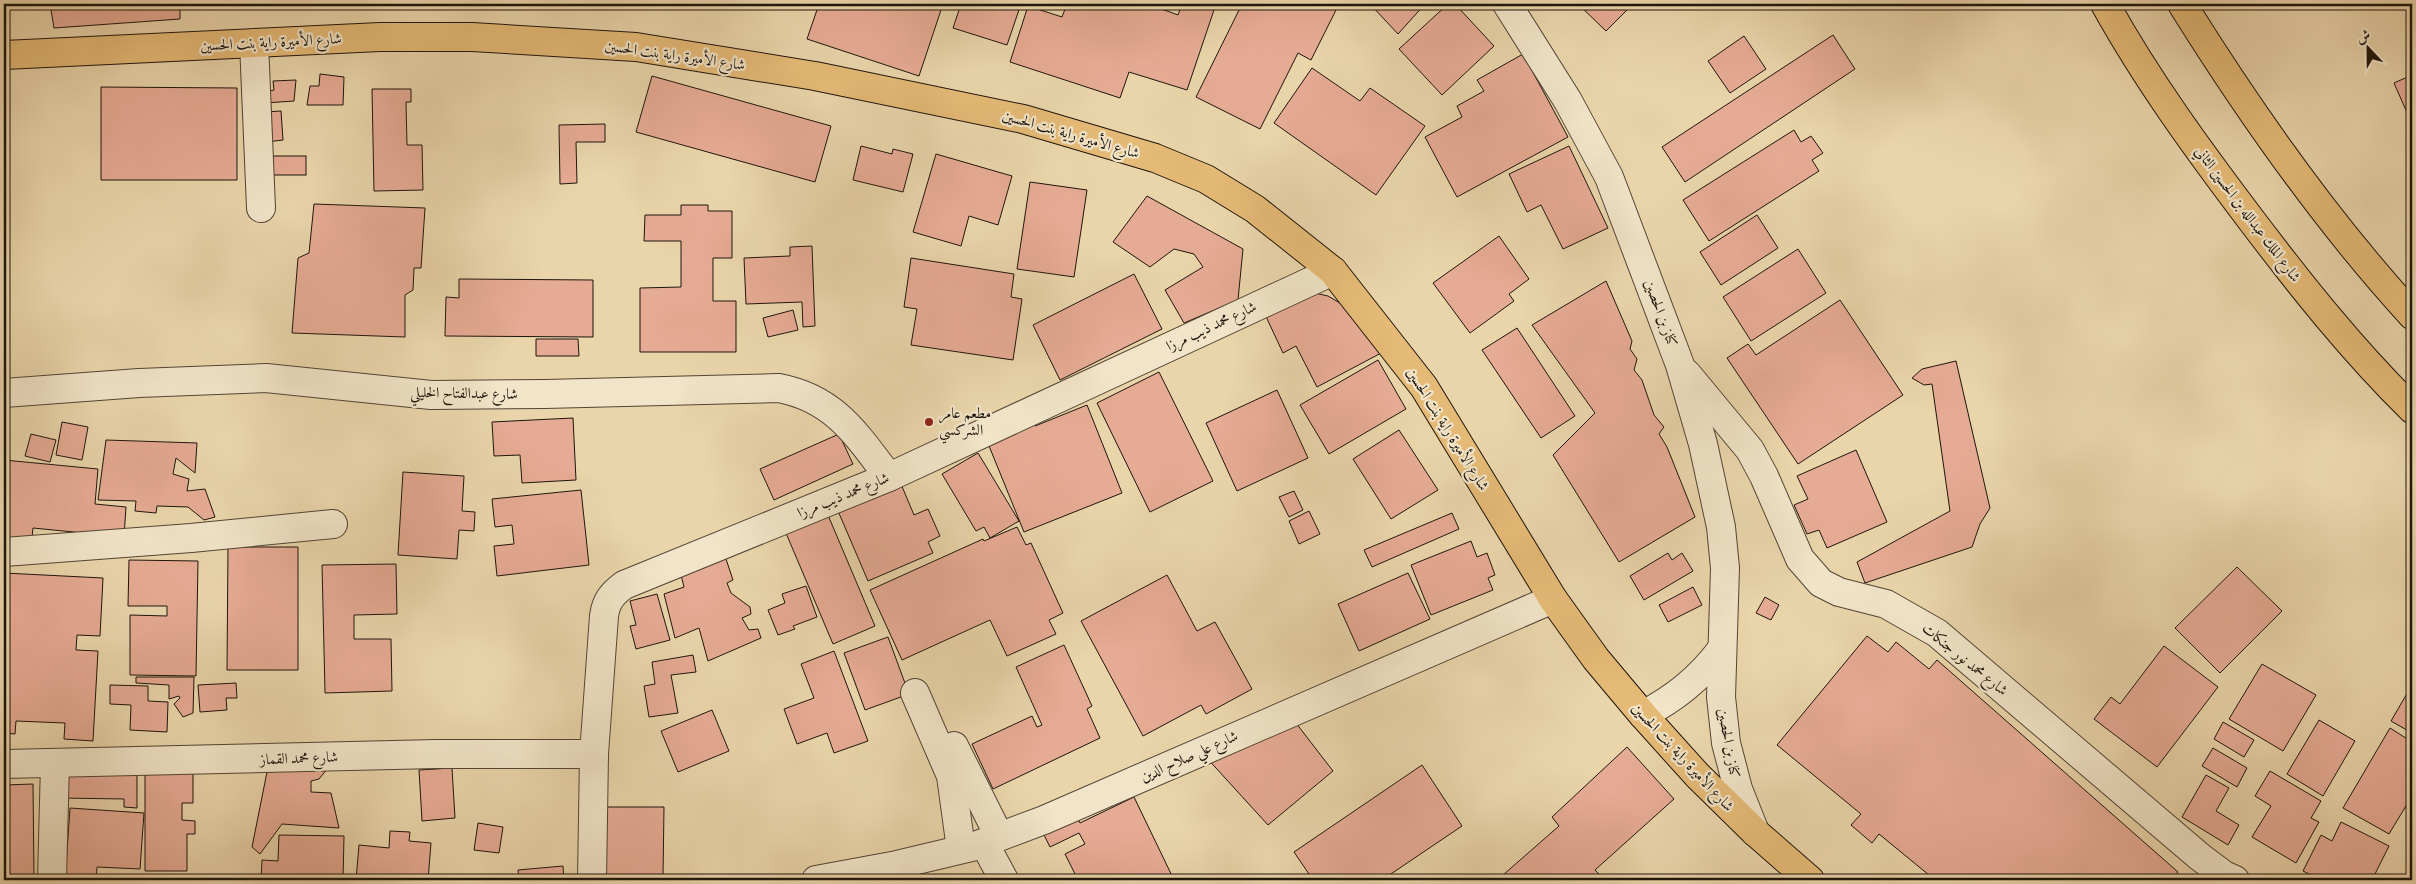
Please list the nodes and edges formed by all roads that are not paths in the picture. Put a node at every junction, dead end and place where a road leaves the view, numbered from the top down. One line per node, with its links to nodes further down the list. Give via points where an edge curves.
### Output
1 (1507, 4): 9 (street, كناز بن الحصين, via 1568,101 1609,177)
2 (2105, 4): 11 (main road, شارع الملك عبدالله بن الحسين الثاني, via 2166,103 2214,172 2331,323)
3 (2182, 4): 8 (main road, via 2230,81 2323,209)
4 (254, 43): 5 (main road, شارع الأميرة راية بنت الحسين); 6 (street); 7 (main road, شارع الأميرة راية بنت الحسين, via 380,37 472,37 600,44 815,76 936,99 1099,140 1197,176 1255,209)
5 (4, 55)
6 (261, 208)
7 (1333, 271): 12 (street, شارع محمد ذيب مرزا); 15 (main road, شارع الأميرة راية بنت الحسين, via 1424,387)
8 (2412, 314)
9 (1680, 365): 16 (street, كناز بن الحصين, via 1703,444 1721,527 1725,568); 26 (street, شارع محمد نور جنكات, via 1750,450 1800,559 1821,583 1839,592 1886,604 1937,633)
10 (4, 393): 12 (street, شارع عبدالفتاح الخليلي, via 266,378 431,395 779,388 795,391 832,410 854,431)
11 (2412, 409)
12 (889, 477): 20 (street, شارع محمد ذيب مرزا, via 624,585 610,597 605,607)
13 (333, 524): 14 (street)
14 (4, 552)
15 (1553, 600): 18 (main road, شارع الأميرة راية بنت الحسين); 24 (street, شارع علي صلاح الدين, via 1044,820)
16 (1721, 650): 18 (street, via 1687,688); 23 (street, كناز بن الحصين, via 1721,697 1726,743 1738,789)
17 (915, 693): 24 (street)
18 (1643, 715): 23 (main road, شارع الأميرة راية بنت الحسين)
19 (950, 737): 24 (street)
20 (594, 754): 21 (street, شارع محمد القماز, via 436,754); 28 (street, شارع محمد ذيب مرزا)
21 (55, 763): 22 (street, شارع محمد القماز); 27 (street)
22 (4, 764)
23 (1755, 832): 25 (main road, شارع الأميرة راية بنت الحسين)
24 (982, 843): 29 (street, شارع علي صلاح الدين, via 892,866); 30 (street)
25 (1800, 877)
26 (2227, 879)
27 (52, 880)
28 (592, 880)
29 (816, 880)
30 (1004, 880)

